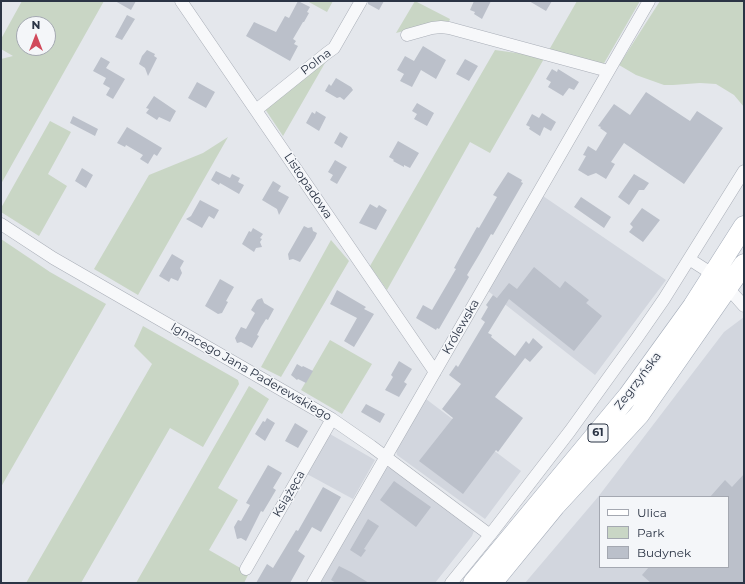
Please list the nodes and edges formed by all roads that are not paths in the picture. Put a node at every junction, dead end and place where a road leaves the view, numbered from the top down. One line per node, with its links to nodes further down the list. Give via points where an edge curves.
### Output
1 (181, 1): 6 (street, Listopadowa)
2 (361, 1): 6 (street, Polna, via 334,48)
3 (649, 1): 5 (street, Królewska)
4 (407, 36): 5 (street, via 432,28 449,28)
5 (608, 71): 14 (street, Królewska)
6 (256, 110): 14 (street, Listopadowa)
7 (744, 171): 10 (street)
8 (1, 224): 15 (street, Ignacego Jana Paderewskiego, via 53,258)
9 (744, 226): 12 (main road, Zegrzyńska / 61)
10 (689, 259): 12 (street); 17 (street, via 633,344)
11 (744, 264): 12 (main road, Zegrzyńska / 61)
12 (721, 282): 13 (street); 21 (main road, Zegrzyńska / 61); 22 (main road, Zegrzyńska / 61, via 639,415 554,506)
13 (744, 306)
14 (435, 372): 16 (street, Królewska)
15 (332, 419): 16 (street, Ignacego Jana Paderewskiego); 18 (street, Książęca)
16 (386, 457): 17 (street, Ignacego Jana Paderewskiego); 19 (street, Królewska)
17 (490, 535): 20 (street)
18 (246, 569)
19 (313, 583)
20 (451, 583)
21 (473, 583)
22 (492, 583)

